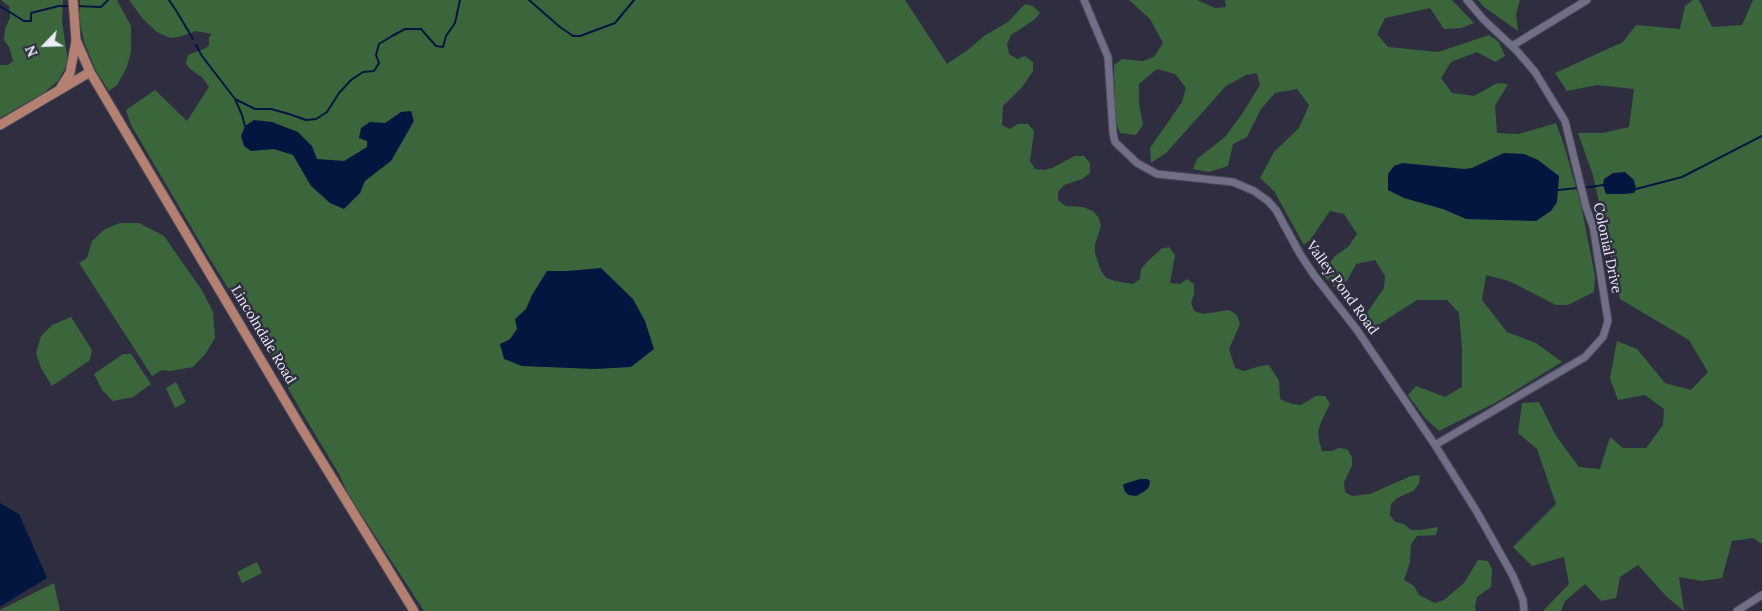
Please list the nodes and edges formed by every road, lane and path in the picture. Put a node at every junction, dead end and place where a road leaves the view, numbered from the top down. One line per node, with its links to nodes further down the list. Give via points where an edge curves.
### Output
1 (72, 0): 5 (main road)
2 (1084, 0): 10 (street, Valley Pond Road, via 1108,57 1115,142 1137,163 1156,174 1233,182 1268,201 1314,275 1357,330)
3 (1466, 0): 6 (street, Colonial Drive)
4 (1587, 0): 6 (street)
5 (76, 40): 7 (main road, Lincolndale Road); 8 (main road, via 70,73)
6 (1512, 46): 10 (street, Colonial Drive, via 1535,72 1565,121 1593,226 1608,321 1603,337 1585,357)
7 (90, 72): 8 (main road); 12 (main road, Lincolndale Road)
8 (51, 96): 9 (main road)
9 (0, 125)
10 (1435, 445): 13 (street, Valley Pond Road, via 1513,576)
11 (1762, 595): 14 (street)
12 (414, 611)
13 (1524, 611)
14 (1737, 611)

